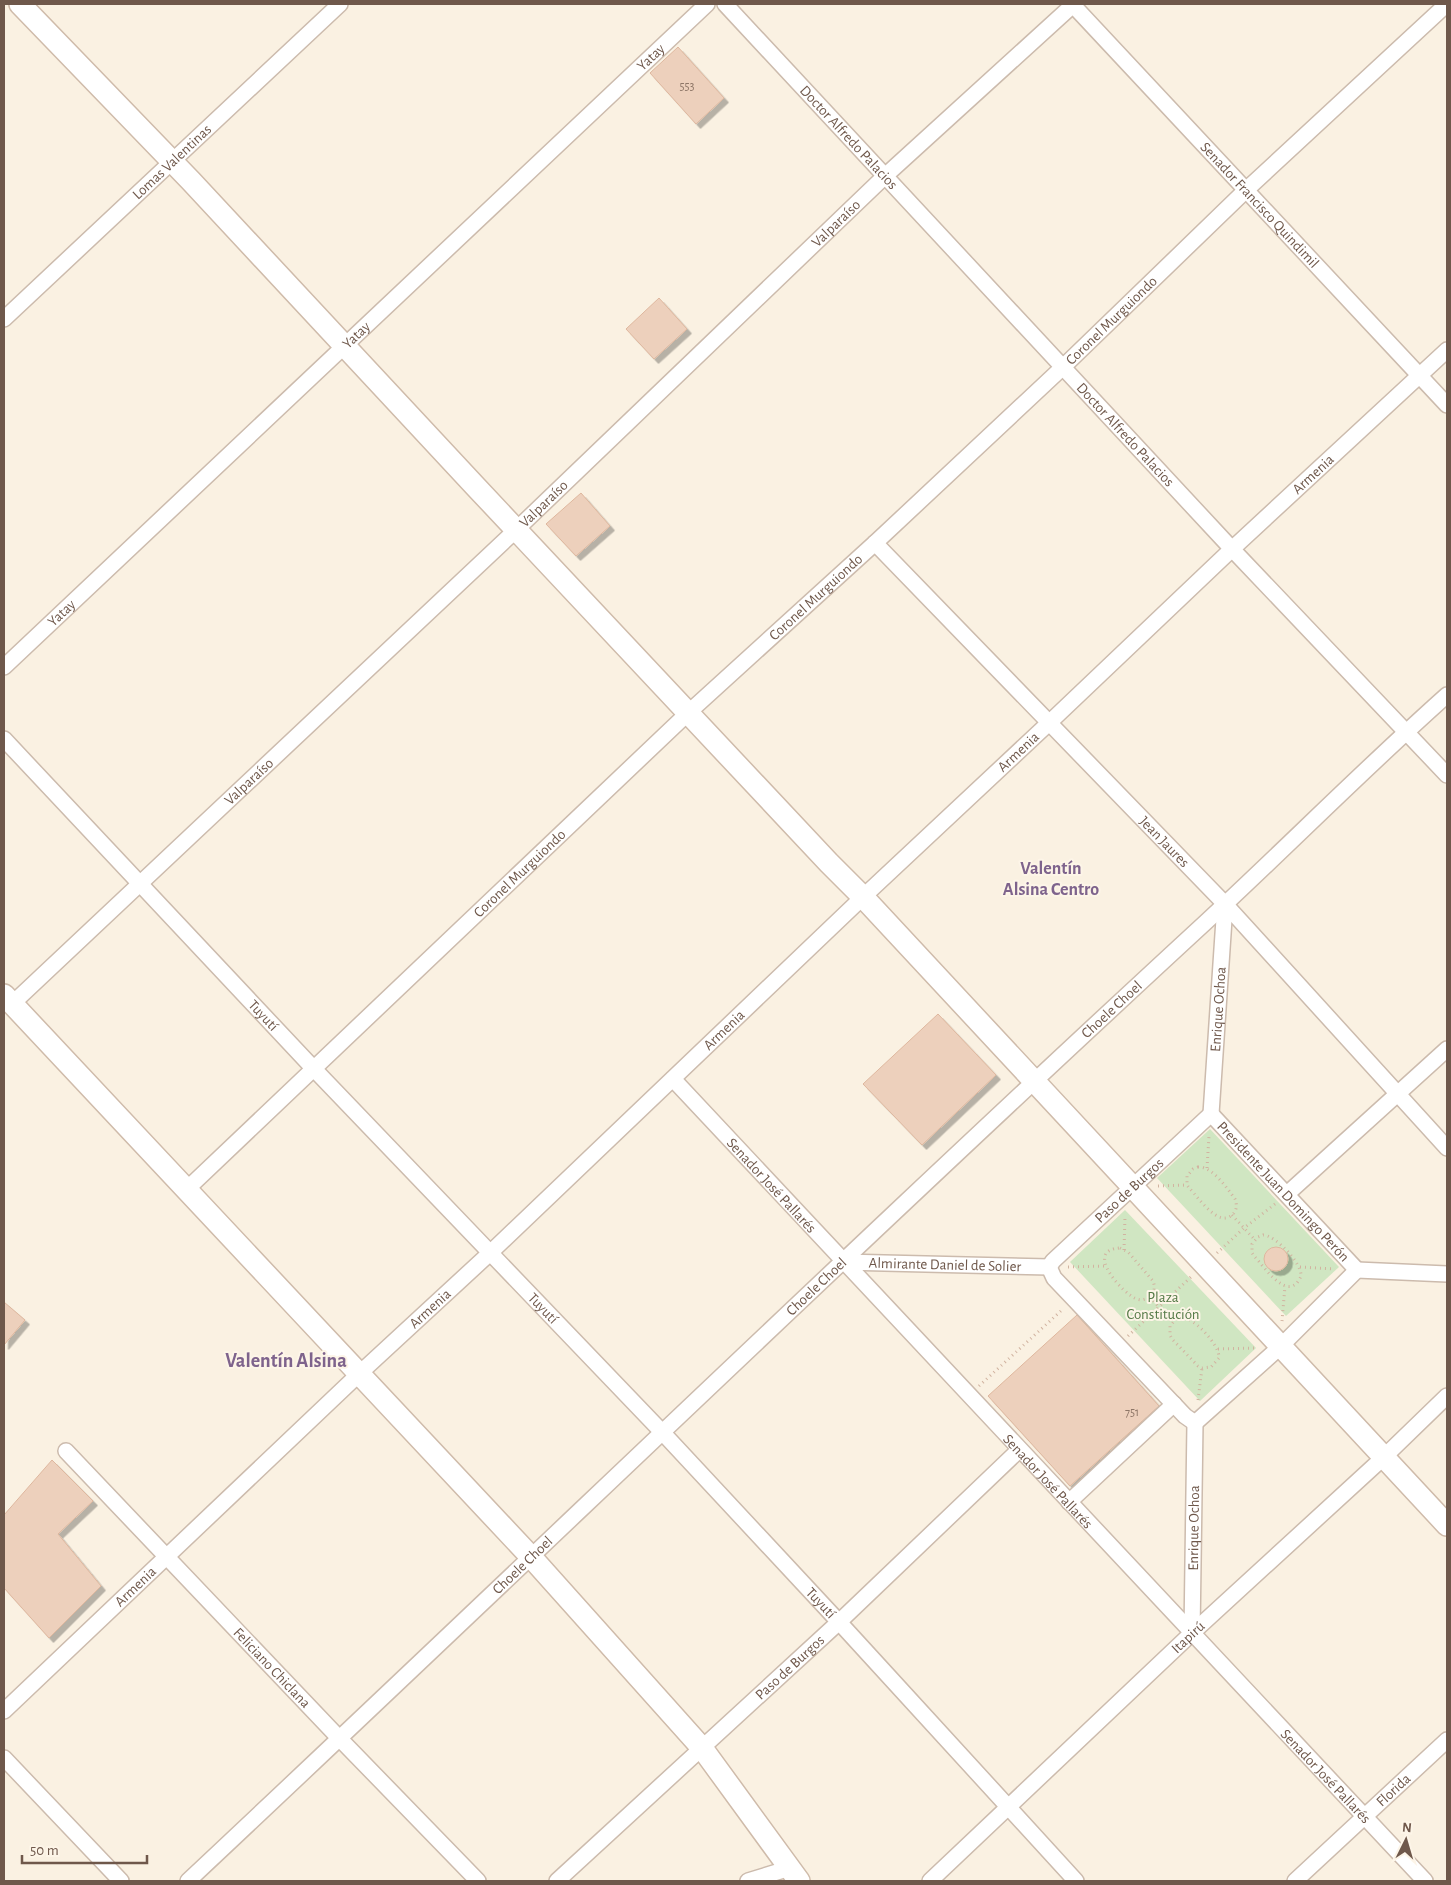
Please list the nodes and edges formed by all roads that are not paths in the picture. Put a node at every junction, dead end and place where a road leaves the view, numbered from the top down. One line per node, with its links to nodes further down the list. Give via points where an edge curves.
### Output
1 (20, 4): 7 (street)
2 (340, 4): 7 (street, Lomas Valentinas)
3 (707, 4): 11 (street, Yatay)
4 (725, 4): 8 (street, Doctor Alfredo Palacios)
5 (1073, 4): 8 (street, Valparaíso); 9 (street, Senador Francisco Quindimil)
6 (1447, 4): 9 (street, Coronel Murguiondo)
7 (172, 160): 10 (street, Lomas Valentinas); 11 (street)
8 (885, 176): 13 (street, Doctor Alfredo Palacios); 16 (street, Valparaíso)
9 (1246, 190): 13 (street, Coronel Murguiondo); 14 (street, Senador Francisco Quindimil)
10 (4, 319)
11 (344, 345): 16 (street); 19 (street, Yatay)
12 (1447, 350): 14 (street, Armenia)
13 (1062, 367): 17 (street, Coronel Murguiondo); 18 (street, Doctor Alfredo Palacios)
14 (1420, 376): 15 (street, Senador Francisco Quindimil); 18 (street, Armenia)
15 (1447, 405)
16 (517, 529): 21 (street); 26 (street, Valparaíso)
17 (875, 542): 21 (street, Coronel Murguiondo); 22 (street, Jean Jaures)
18 (1232, 549): 22 (street, Armenia); 23 (street, Doctor Alfredo Palacios)
19 (4, 667)
20 (1447, 695): 23 (street, Choele Choel)
21 (688, 713): 27 (street); 31 (street, Coronel Murguiondo)
22 (1050, 722): 27 (street, Armenia); 28 (street, Jean Jaures)
23 (1407, 731): 25 (street, Doctor Alfredo Palacios); 28 (street, Choele Choel)
24 (4, 739): 26 (street, Tuyutí)
25 (1447, 775)
26 (140, 883): 29 (street, Valparaíso); 31 (street, Tuyutí)
27 (863, 897): 32 (street, Armenia); 33 (street)
28 (1225, 904): 33 (street, Choele Choel); 34 (street, Jean Jaures); 35 (street, Enrique Ochoa)
29 (8, 999): 37 (street)
30 (1447, 1049): 34 (street)
31 (314, 1069): 37 (street, Coronel Murguiondo); 40 (street, Tuyutí)
32 (674, 1079): 40 (street, Armenia); 41 (street, Senador José Pallarés)
33 (1033, 1081): 38 (street); 41 (street, Choele Choel)
34 (1398, 1094): 36 (street, Jean Jaures); 39 (street)
35 (1211, 1114): 38 (street, Paso de Burgos); 39 (street, Presidente Juan Domingo Perón)
36 (1447, 1148)
37 (186, 1190): 46 (street)
38 (1129, 1191): 42 (street, Paso de Burgos); 45 (street)
39 (1287, 1194): 43 (street, Presidente Juan Domingo Perón)
40 (490, 1253): 46 (street, Armenia); 50 (street, Tuyutí)
41 (843, 1262): 42 (street, Almirante Daniel de Solier); 50 (street, Choele Choel); 51 (street, Senador José Pallarés)
42 (1049, 1267): 48 (street, via 1054,1278)
43 (1357, 1270): 44 (street); 45 (street)
44 (1447, 1274)
45 (1280, 1347): 49 (street); 53 (street)
46 (360, 1373): 56 (street, Armenia); 57 (street)
47 (1447, 1396): 53 (street, Itapirú)
48 (1174, 1404): 49 (street); 54 (street)
49 (1195, 1422): 59 (street, Enrique Ochoa)
50 (663, 1433): 57 (street, Choele Choel); 58 (street, Tuyutí)
51 (1019, 1450): 54 (street, Senador José Pallarés); 58 (street, Paso de Burgos)
52 (66, 1451): 56 (street, Feliciano Chiclana)
53 (1384, 1457): 55 (street); 59 (street, Itapirú)
54 (1069, 1502): 59 (street, Senador José Pallarés)
55 (1447, 1525)
56 (167, 1557): 60 (street, Armenia); 61 (street, Feliciano Chiclana)
57 (532, 1558): 61 (street, Choele Choel); 63 (street)
58 (840, 1622): 63 (street, Paso de Burgos); 65 (street, Tuyutí)
59 (1192, 1633): 65 (street, Itapirú); 66 (street, Senador José Pallarés)
60 (4, 1711)
61 (340, 1739): 69 (street, Choele Choel); 70 (street, Feliciano Chiclana)
62 (1447, 1740): 66 (street, Florida)
63 (702, 1748): 67 (street); 71 (street, Paso de Burgos)
64 (4, 1758): 68 (street)
65 (1009, 1807): 73 (street, Itapirú); 74 (street, Tuyutí)
66 (1364, 1817): 75 (street, Florida); 76 (street, Senador José Pallarés)
67 (794, 1875): 72 (street)
68 (121, 1881)
69 (188, 1881)
70 (478, 1881)
71 (557, 1881)
72 (748, 1881)
73 (930, 1881)
74 (1076, 1881)
75 (1295, 1881)
76 (1425, 1881)

